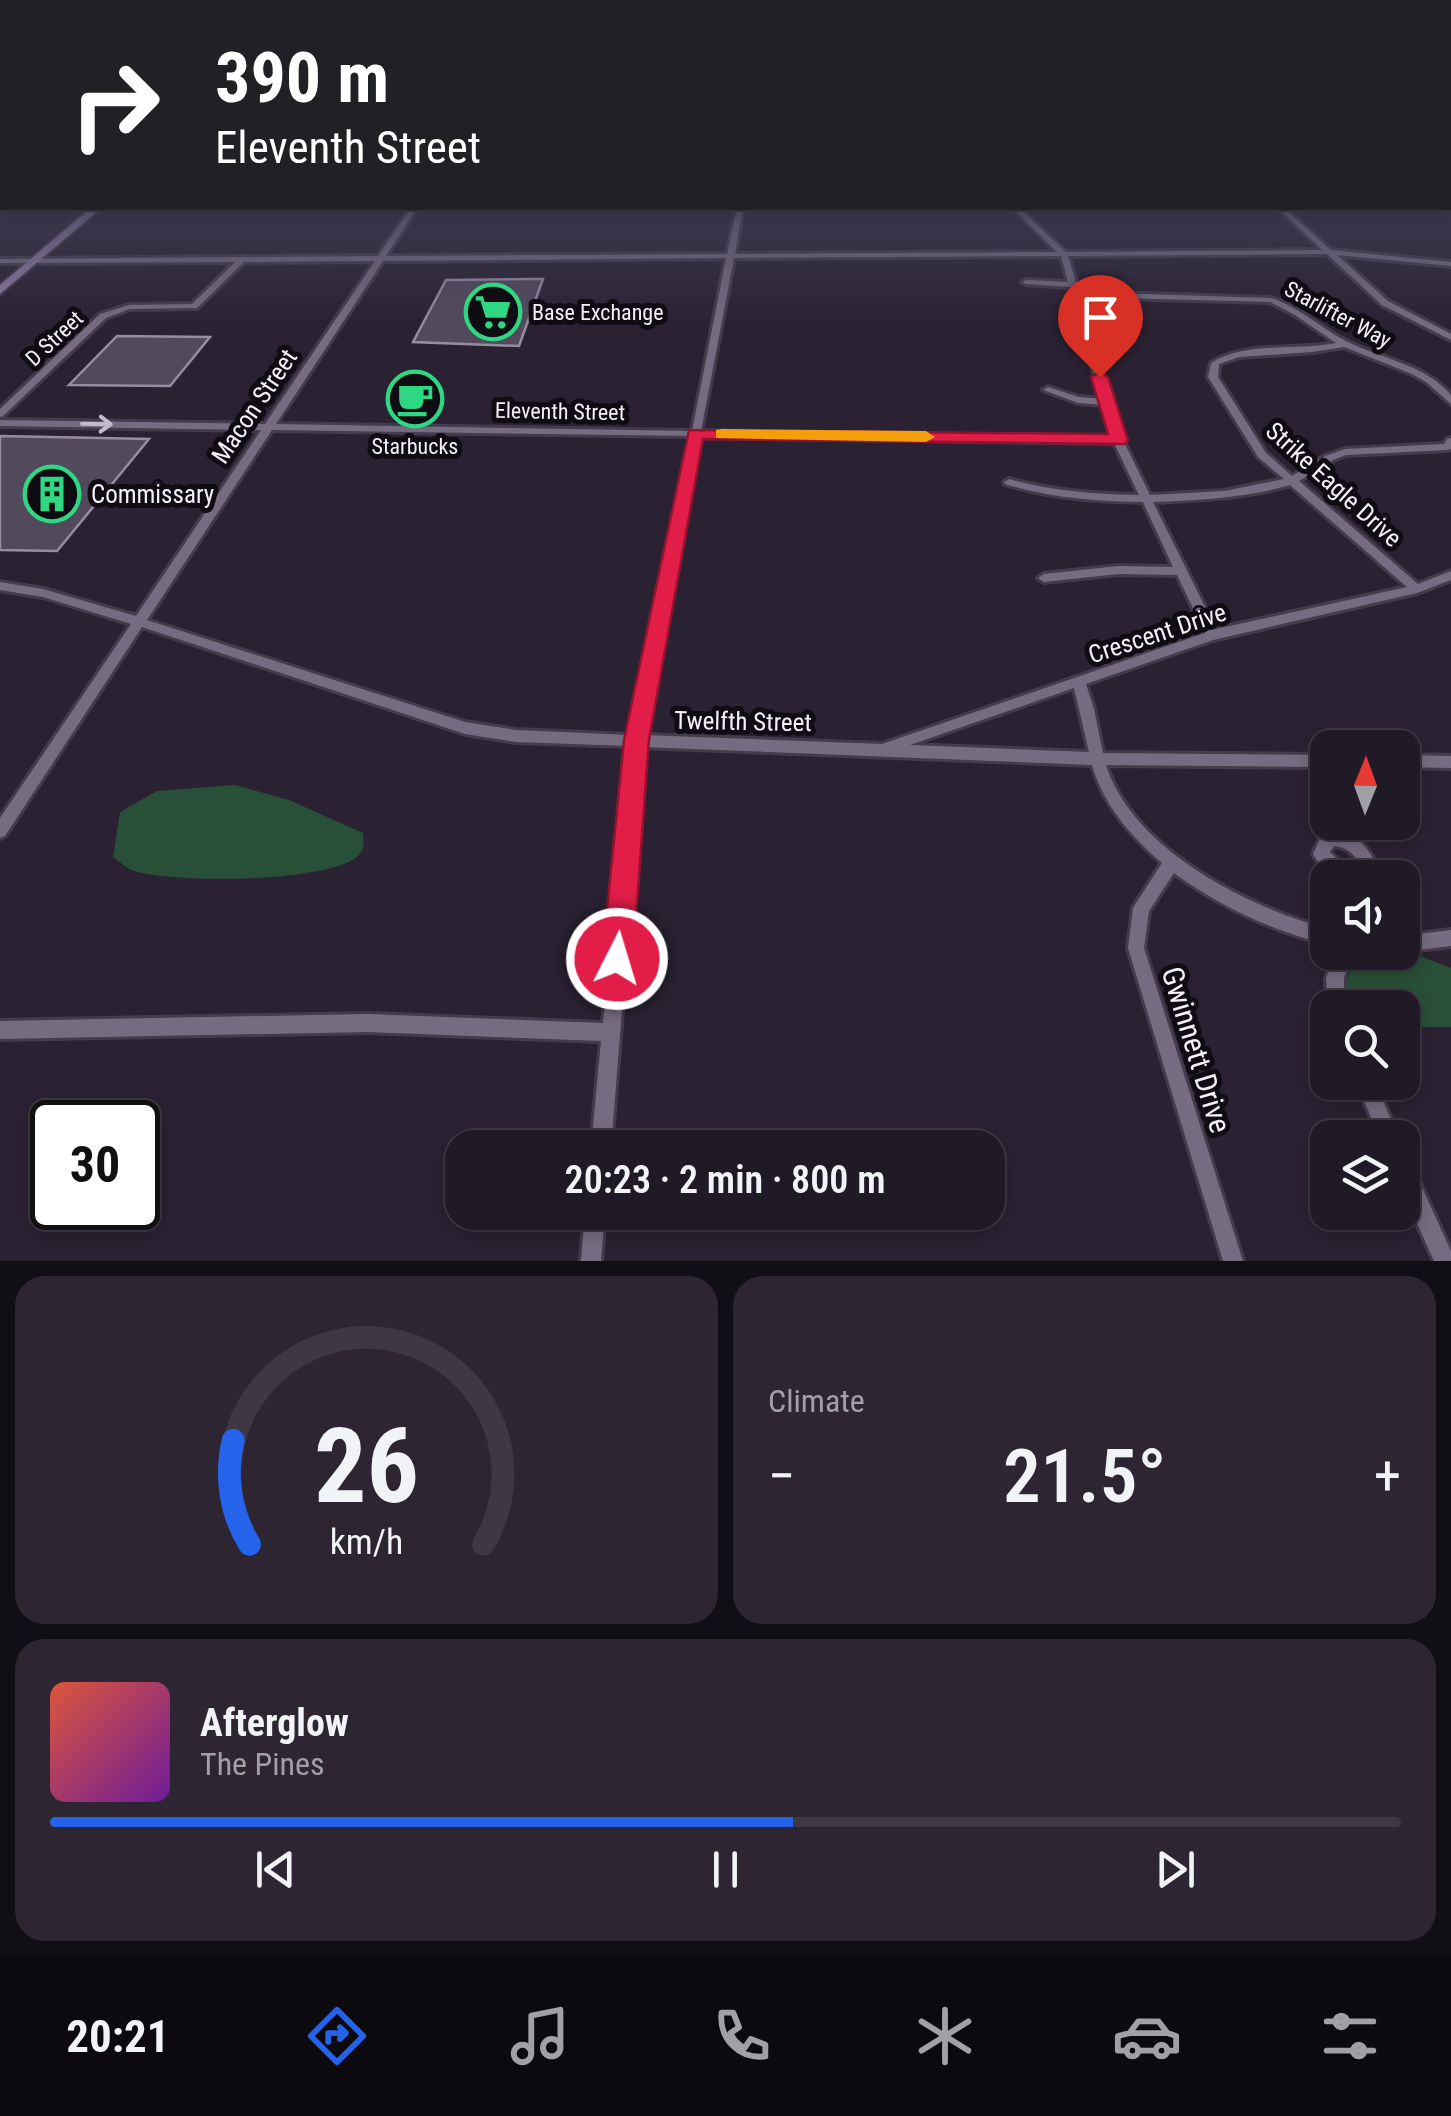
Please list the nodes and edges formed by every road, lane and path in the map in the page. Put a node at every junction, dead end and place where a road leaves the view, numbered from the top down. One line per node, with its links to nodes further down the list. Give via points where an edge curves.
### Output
1 (90, 213): 12 (street)
2 (411, 213): 10 (street, Macon Street)
3 (739, 213): 8 (street)
4 (1021, 213): 7 (street)
5 (1286, 213): 6 (street)
6 (1328, 252): 7 (street); 13 (street); 17 (street, via 1393,308)
7 (1064, 254): 8 (street); 15 (street)
8 (730, 256): 10 (street); 25 (street)
9 (242, 258): 10 (street); 12 (street); 22 (street, D Street, via 194,306 129,307 104,316)
10 (380, 258): 24 (street, Macon Street)
11 (0, 260): 12 (street)
12 (36, 260): 16 (street)
13 (1451, 264)
14 (1026, 282): 15 (street, Starlifter Way)
15 (1074, 290): 18 (street, Starlifter Way, via 1262,298 1293,309); 21 (street)
16 (0, 291)
17 (1451, 337)
18 (1344, 344): 20 (street, Starlifter Way, via 1423,378); 29 (street, Strike Eagle Drive, via 1229,356 1212,367 1254,446)
19 (1048, 390): 21 (street)
20 (1451, 401)
21 (1107, 402): 26 (street)
22 (0, 414)
23 (0, 423): 24 (street, Eleventh Street, one-way to 24)
24 (268, 426): 25 (street, Eleventh Street); 36 (street, Macon Street)
25 (696, 434): 26 (street, Eleventh Street); 39 (street)
26 (1118, 440): 30 (street)
27 (1450, 446): 29 (street, via 1345,452)
28 (1009, 482): 30 (street, via 1044,493)
29 (1290, 482): 30 (street, via 1206,497); 35 (street, Strike Eagle Drive)
30 (1144, 496): 31 (street)
31 (1180, 571): 33 (street); 37 (street)
32 (1451, 575): 35 (street, Crescent Drive)
33 (1044, 578)
34 (0, 586): 36 (street, Twelfth Street)
35 (1417, 589): 37 (street, Crescent Drive)
36 (137, 620): 39 (street, Twelfth Street, via 465,728); 45 (street, Macon Street)
37 (1212, 635): 38 (street, Crescent Drive)
38 (1079, 682): 40 (street, Crescent Drive); 41 (street)
39 (636, 740): 40 (street, Twelfth Street); 53 (street)
40 (881, 749): 41 (street, Twelfth Street)
41 (1096, 759): 42 (street, Twelfth Street); 48 (street, via 1119,806)
42 (1310, 761)
43 (1420, 762): 44 (street)
44 (1451, 762)
45 (0, 831)
46 (1327, 860): 47 (street, via 1321,854 1327,839 1340,838)
47 (1366, 860)
48 (1173, 861): 49 (street, via 1244,907); 58 (street, Gwinnett Drive, via 1141,908 1136,948)
49 (1310, 931)
50 (1420, 944): 51 (street)
51 (1446, 945)
52 (0, 1030): 53 (street, via 368,1023)
53 (611, 1032): 54 (street)
54 (603, 1130)
55 (1420, 1207): 59 (street)
56 (594, 1230): 57 (street)
57 (591, 1261)
58 (1233, 1261)
59 (1444, 1261)

